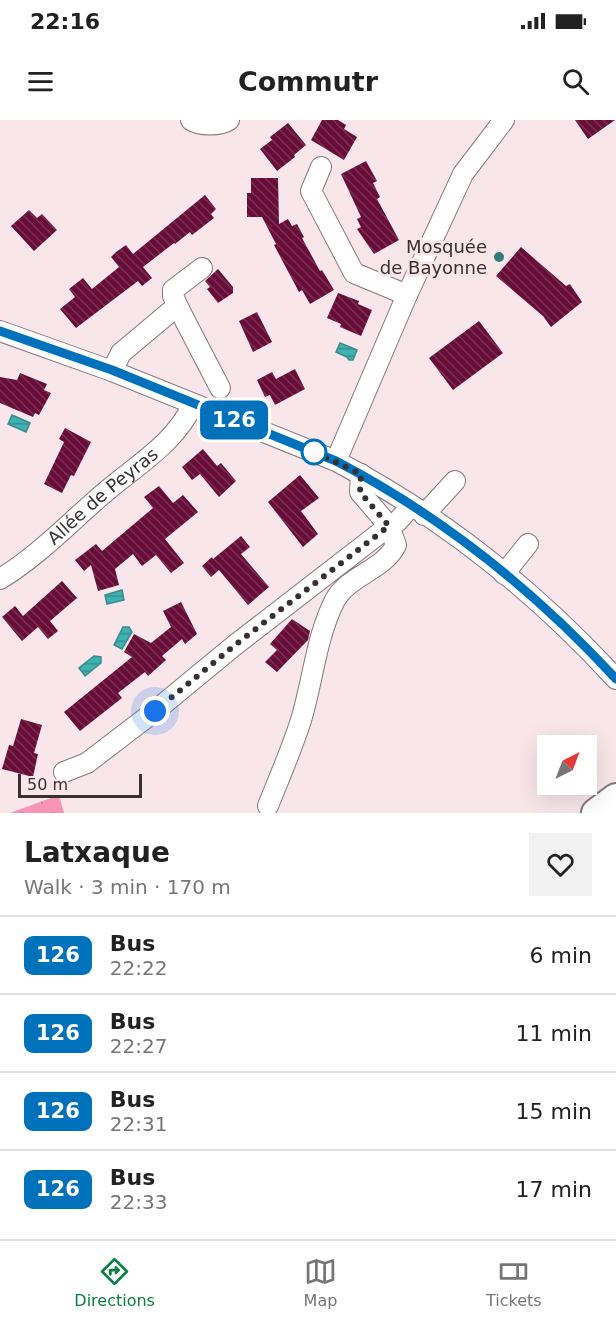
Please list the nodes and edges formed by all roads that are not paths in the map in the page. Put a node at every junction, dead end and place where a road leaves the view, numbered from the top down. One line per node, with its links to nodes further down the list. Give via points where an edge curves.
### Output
1 (191, 120): 2 (street, via 196,124 223,124)
2 (229, 120)
3 (504, 120): 6 (street, via 463,174)
4 (321, 167): 6 (street, via 311,191 354,273)
5 (202, 268): 7 (street, via 173,290)
6 (407, 295): 12 (street)
7 (179, 309): 9 (street, via 170,312 121,353); 10 (street)
8 (0, 331): 9 (street)
9 (112, 370): 11 (street)
10 (220, 388)
11 (193, 404): 12 (street); 19 (street, Allée de Peyras, via 180,428 166,442 21,566)
12 (336, 461): 13 (street)
13 (361, 474): 15 (street); 16 (street, via 360,492)
14 (455, 481): 15 (street)
15 (418, 510): 16 (street); 18 (street)
16 (389, 526): 21 (street, via 87,763); 23 (street, via 396,545 391,556 350,583 336,599 301,720)
17 (528, 544): 18 (street)
18 (504, 574): 20 (street, via 543,605)
19 (0, 579)
20 (616, 679)
21 (64, 772)
22 (616, 798): 24 (highway)
23 (268, 806)
24 (596, 813)

